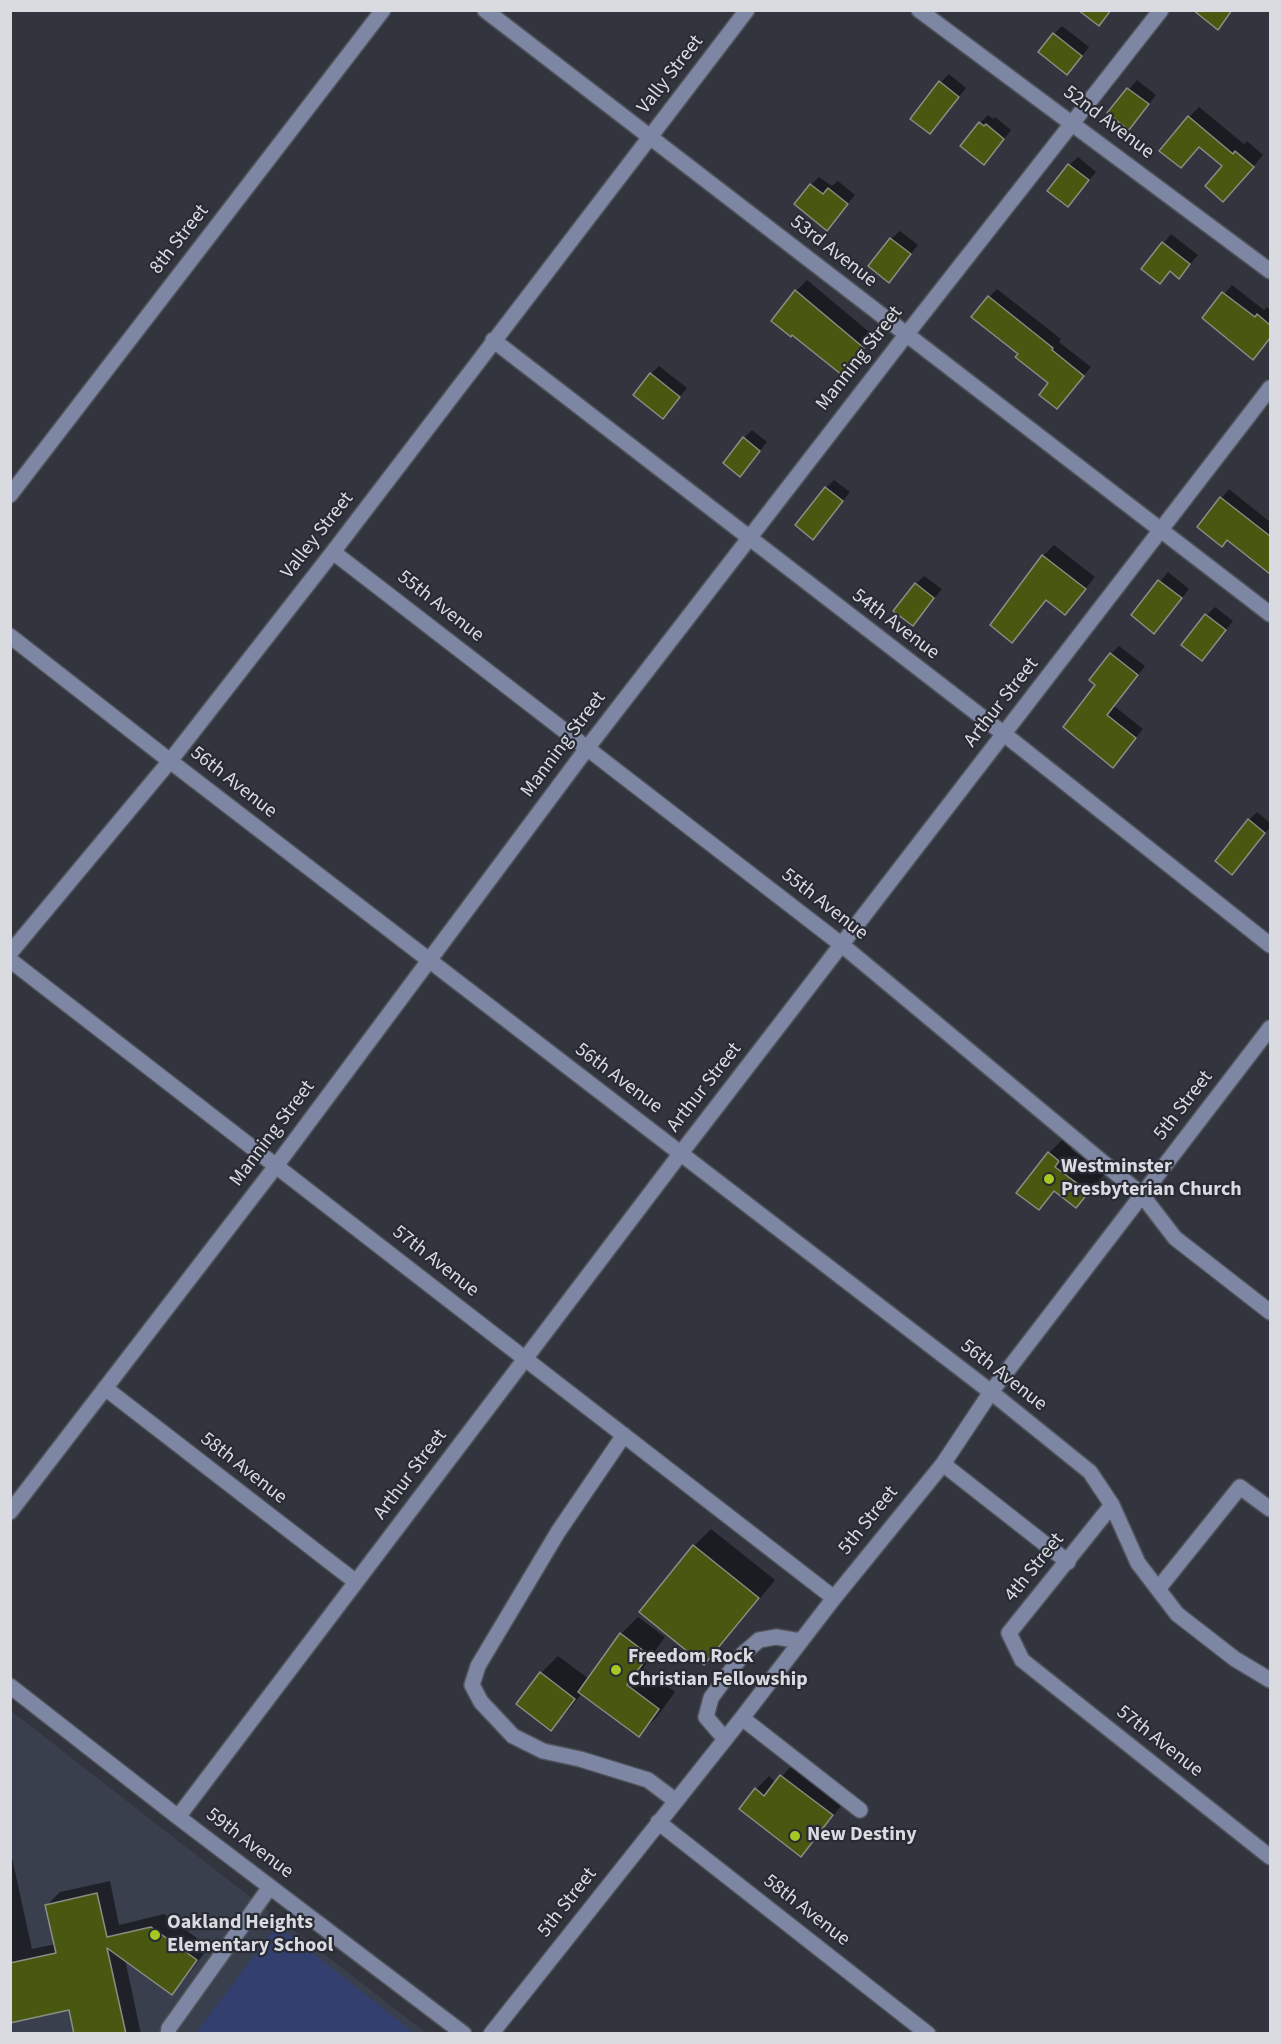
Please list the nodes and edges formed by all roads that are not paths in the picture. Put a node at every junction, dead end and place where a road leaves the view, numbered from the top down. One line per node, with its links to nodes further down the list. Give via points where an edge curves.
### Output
1 (383, 10): 12 (street, 8th Street)
2 (485, 10): 7 (street, 53rd Avenue)
3 (747, 10): 7 (street, Vally Street)
4 (919, 10): 6 (street, 52nd Avenue)
5 (1161, 10): 6 (street, Manning Street)
6 (1073, 124): 8 (street, 52nd Avenue); 9 (street, Manning Street)
7 (650, 136): 9 (street, 53rd Avenue); 10 (street, Valley Street)
8 (1270, 271)
9 (906, 335): 13 (street, 53rd Avenue); 14 (street, Manning Street)
10 (493, 340): 14 (street, 54th Avenue); 15 (street, Valley Street)
11 (1270, 388): 13 (street, Arthur Street)
12 (10, 495)
13 (1163, 530): 16 (street, 53rd Avenue); 18 (street, Arthur Street)
14 (748, 539): 18 (street, 54th Avenue); 19 (street, Manning Street)
15 (333, 552): 19 (street, 55th Avenue); 20 (street, Valley Street)
16 (1270, 614)
17 (10, 636): 20 (street, 56th Avenue)
18 (1004, 734): 21 (street, Arthur Street); 22 (street, 54th Avenue)
19 (588, 747): 21 (street, 55th Avenue); 25 (street, Manning Street)
20 (170, 761): 23 (street, Valley Street); 25 (street, 56th Avenue)
21 (842, 945): 27 (street, Arthur Street); 29 (street, 55th Avenue)
22 (1270, 945)
23 (10, 953)
24 (10, 960): 28 (street, 57th Avenue)
25 (430, 961): 27 (street, 56th Avenue); 28 (street, Manning Street)
26 (1270, 1028): 29 (street, 5th Street)
27 (681, 1153): 31 (street, Arthur Street); 33 (street, 56th Avenue)
28 (276, 1166): 31 (street, 57th Avenue); 32 (street, Manning Street)
29 (1142, 1196): 30 (street, 55th Avenue, via 1174,1238); 33 (street, 5th Street)
30 (1270, 1312)
31 (525, 1358): 34 (street, 57th Avenue); 40 (street, Arthur Street)
32 (105, 1388): 38 (street, Manning Street); 40 (street, 58th Avenue)
33 (992, 1392): 35 (street, 5th Street); 36 (street, 56th Avenue, via 1090,1472)
34 (624, 1435): 42 (street, 57th Avenue); 49 (street, via 558,1532 478,1666 472,1685 513,1736 543,1751 648,1780)
35 (943, 1464): 39 (street); 42 (street, 5th Street)
36 (1112, 1505): 39 (street, 4th Street); 41 (street, 56th Avenue, via 1138,1563)
37 (1270, 1509): 41 (street, via 1240,1487)
38 (10, 1512)
39 (1068, 1562): 44 (street, 4th Street, via 1009,1633)
40 (356, 1582): 51 (street, Arthur Street)
41 (1158, 1589): 45 (street, 56th Avenue, via 1177,1614 1235,1659)
42 (834, 1598): 43 (street, 5th Street)
43 (801, 1641): 47 (street, 5th Street); 48 (street, via 776,1637 759,1640 743,1654 711,1698 706,1717)
44 (1022, 1660): 53 (street, 57th Avenue)
45 (1270, 1680)
46 (10, 1686): 51 (street, 59th Avenue)
47 (742, 1718): 48 (street, 5th Street); 50 (street)
48 (725, 1739): 49 (street, 5th Street)
49 (676, 1800): 52 (street, 5th Street)
50 (860, 1810)
51 (178, 1817): 54 (street, 59th Avenue)
52 (658, 1822): 57 (street, 5th Street); 58 (street, 58th Avenue)
53 (1270, 1857)
54 (270, 1887): 55 (street); 56 (street, 59th Avenue)
55 (168, 2034)
56 (464, 2034)
57 (491, 2034)
58 (928, 2034)

